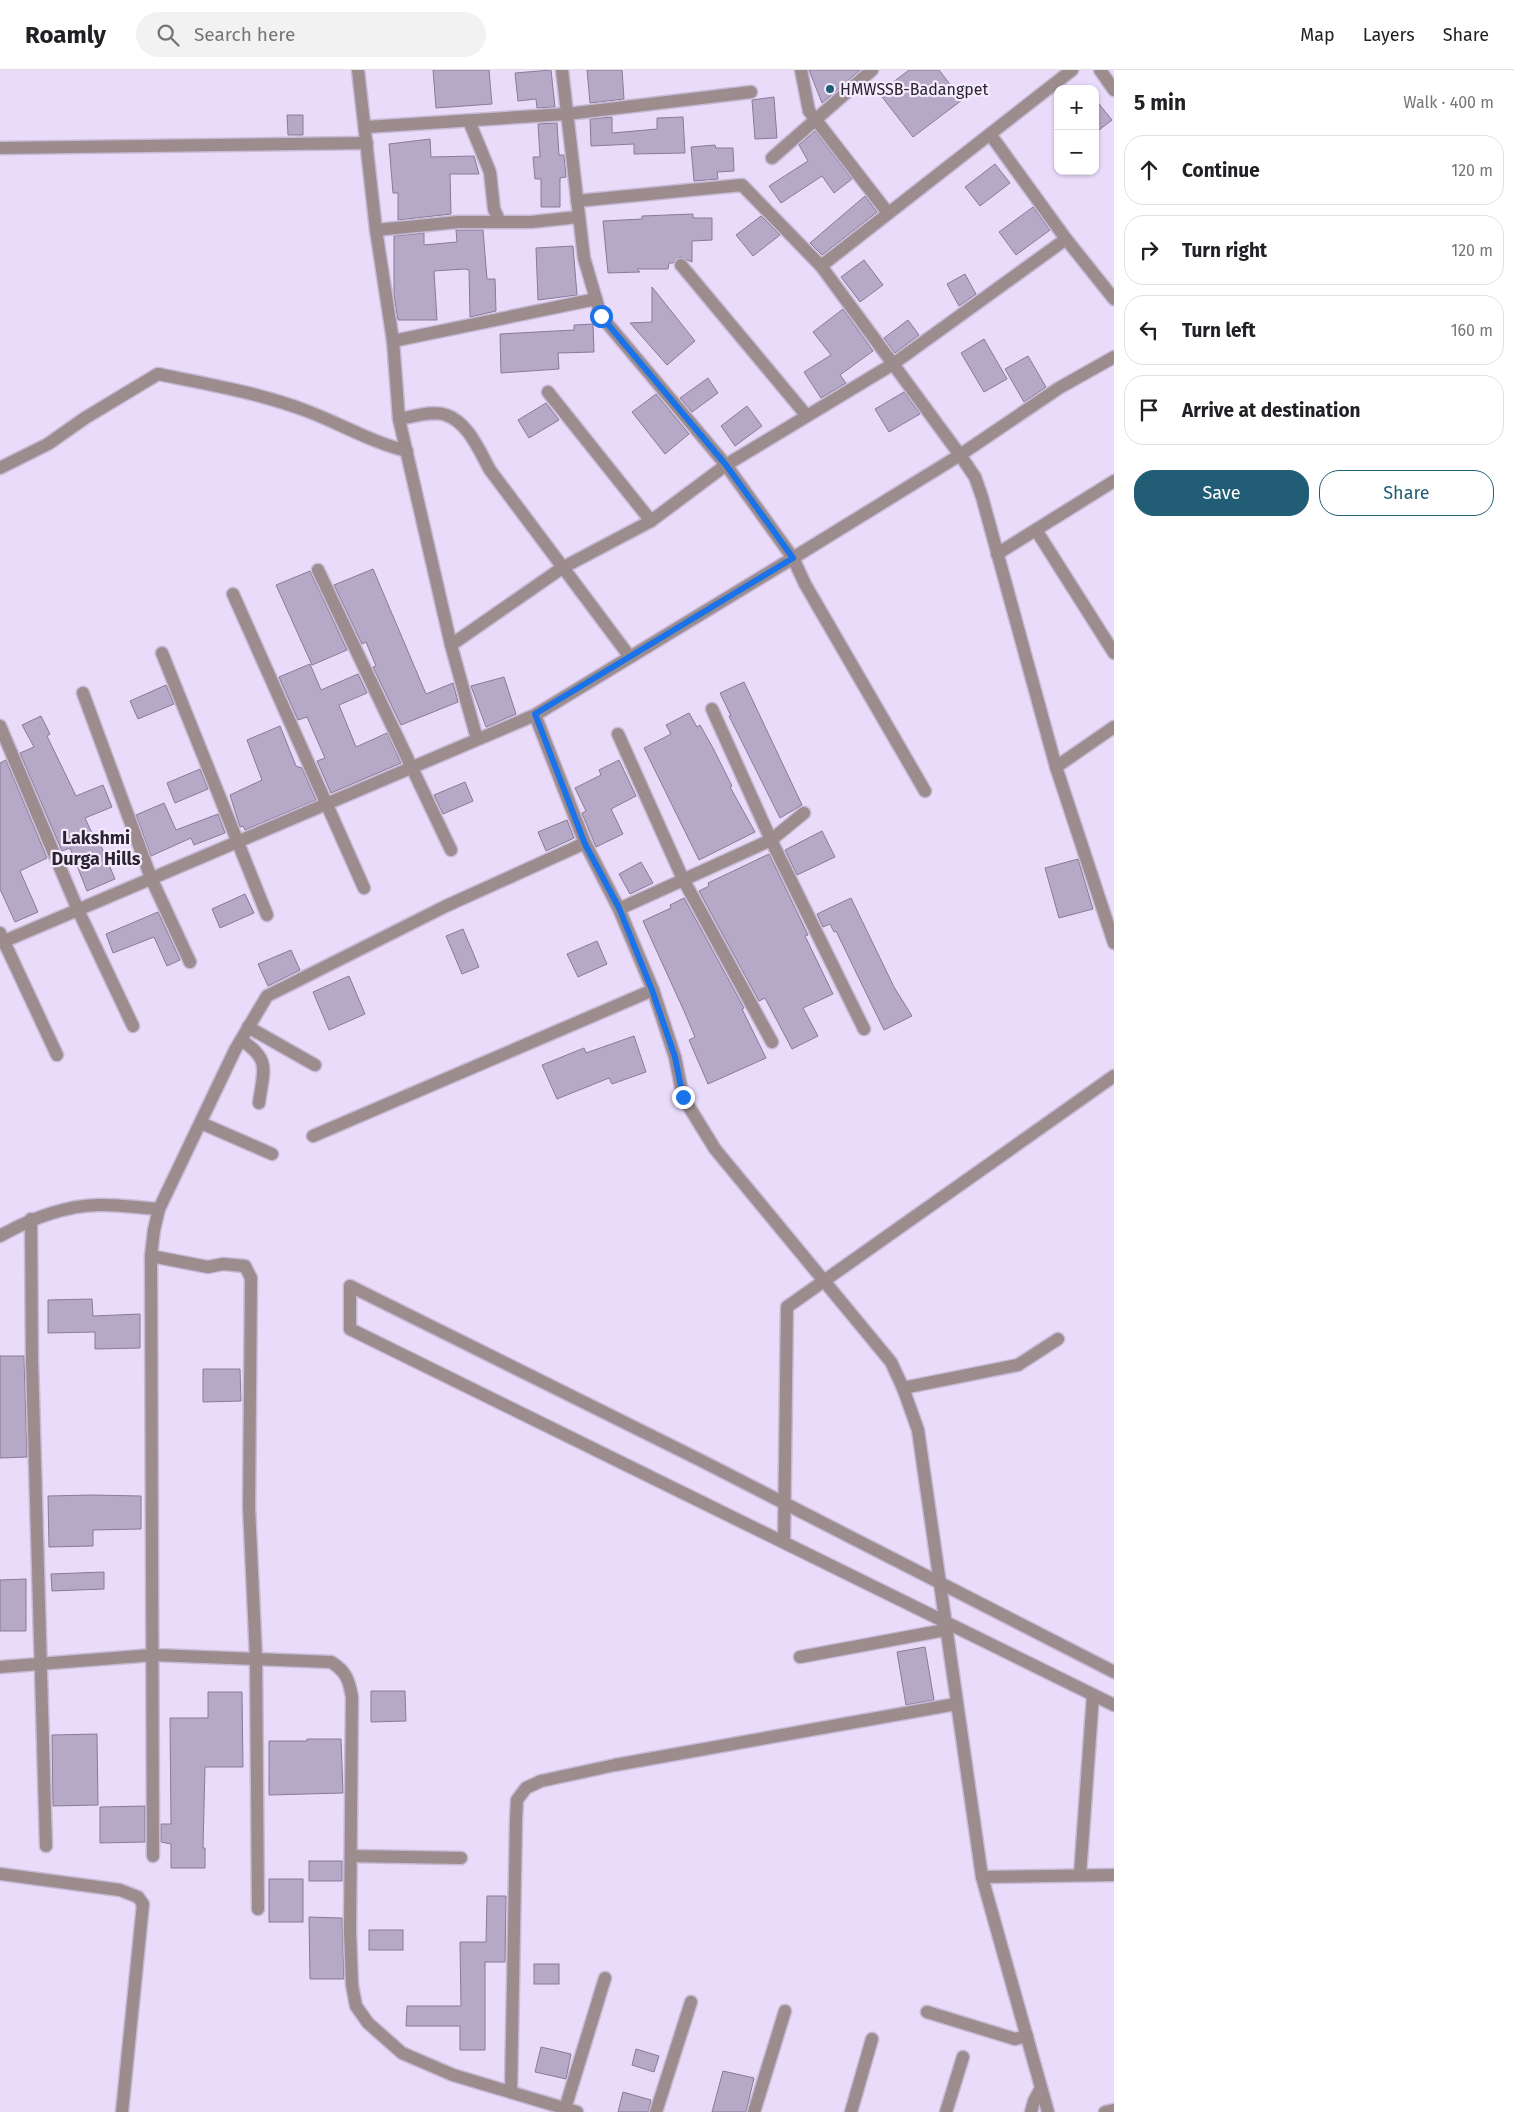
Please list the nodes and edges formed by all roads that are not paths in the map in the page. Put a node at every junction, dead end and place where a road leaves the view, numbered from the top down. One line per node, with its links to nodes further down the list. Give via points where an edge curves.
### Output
1 (358, 70): 12 (street)
2 (562, 70): 9 (street)
3 (801, 70): 10 (street, via 806,103)
4 (872, 70): 10 (street)
5 (1072, 70): 13 (street)
6 (1100, 70): 7 (street)
7 (1114, 90)
8 (751, 92): 9 (street)
9 (567, 114): 11 (street); 17 (street)
10 (816, 119): 16 (street); 18 (street)
11 (469, 121): 12 (street); 20 (street, via 490,172 494,210)
12 (366, 127): 14 (street)
13 (990, 134): 18 (street); 22 (street)
14 (367, 143): 15 (street); 21 (street)
15 (0, 148)
16 (772, 158)
17 (577, 201): 19 (street); 24 (street, via 742,185)
18 (888, 213): 24 (street)
19 (578, 217): 20 (street, via 531,222); 25 (street, via 584,258)
20 (499, 220): 21 (street)
21 (376, 230): 27 (street)
22 (1066, 239): 26 (street); 29 (street)
23 (681, 265): 31 (street)
24 (821, 266): 29 (street)
25 (596, 299): 27 (street); 35 (street, via 601,316)
26 (1114, 299)
27 (392, 341): 32 (street)
28 (1114, 357): 34 (street, via 1059,388)
29 (893, 364): 31 (street); 34 (street)
30 (548, 392): 38 (street)
31 (807, 416): 35 (street)
32 (399, 419): 33 (street); 42 (street, via 445,414 456,420)
33 (407, 451): 36 (street, via 382,445 307,412 242,391 158,374 48,444); 45 (street)
34 (960, 455): 40 (street, via 975,476); 41 (street)
35 (726, 465): 38 (street); 41 (street)
36 (0, 468)
37 (1114, 481): 39 (street)
38 (651, 521): 42 (street)
39 (1036, 530): 40 (street); 47 (street)
40 (997, 554): 56 (street)
41 (793, 558): 48 (street); 58 (street)
42 (562, 568): 45 (street); 48 (street)
43 (318, 570): 57 (street)
44 (232, 594): 59 (street)
45 (450, 645): 55 (street)
46 (162, 653): 62 (street)
47 (1114, 653)
48 (630, 657): 51 (street)
49 (83, 693): 65 (street)
50 (712, 709): 61 (street)
51 (535, 714): 55 (street); 63 (street)
52 (0, 726): 69 (street)
53 (1114, 727): 56 (street)
54 (618, 734): 66 (street)
55 (477, 739): 57 (street)
56 (1056, 766): 72 (street)
57 (411, 769): 59 (street); 64 (street)
58 (925, 791)
59 (328, 802): 62 (street); 67 (street)
60 (804, 813): 61 (street)
61 (771, 840): 66 (street); 77 (street)
62 (238, 841): 65 (street); 70 (street)
63 (585, 844): 68 (street); 76 (street, via 446,906 266,996)
64 (451, 850)
65 (151, 878): 69 (street); 73 (street)
66 (683, 880): 68 (street); 79 (street)
67 (364, 888)
68 (619, 908): 74 (street)
69 (78, 910): 71 (street); 75 (street)
70 (267, 915)
71 (1, 939): 80 (street)
72 (1114, 943)
73 (190, 962)
74 (652, 990): 85 (street); 91 (street, via 675,1057 683,1097 715,1149)
75 (133, 1026)
76 (248, 1027): 78 (street); 81 (street)
77 (864, 1029)
78 (241, 1040): 83 (street, via 256,1050 264,1062); 84 (street)
79 (772, 1042)
80 (57, 1055)
81 (315, 1065)
82 (1114, 1076): 91 (street)
83 (259, 1103)
84 (201, 1123): 86 (street); 87 (street)
85 (313, 1136)
86 (272, 1154)
87 (159, 1209): 88 (street, via 98,1205); 90 (street)
88 (31, 1219): 89 (street); 101 (street)
89 (0, 1236)
90 (151, 1256): 98 (street); 100 (street, via 208,1267 224,1264 245,1266 251,1278 249,1507)
91 (823, 1280): 93 (street, via 891,1362); 94 (street, via 786,1307)
92 (1058, 1338): 93 (street, via 1018,1365)
93 (903, 1388): 96 (street, via 918,1430)
94 (785, 1504): 95 (street); 95 (street, via 350,1286 350,1329); 96 (street)
95 (784, 1542): 97 (street)
96 (939, 1582): 97 (street); 103 (street)
97 (945, 1626): 99 (street); 104 (street); 105 (street)
98 (153, 1655): 100 (street); 101 (street); 108 (street)
99 (800, 1656)
100 (256, 1658): 109 (street, via 331,1662 342,1668 349,1680 352,1697); 115 (street)
101 (41, 1664): 102 (street); 107 (street)
102 (0, 1667)
103 (1114, 1672)
104 (1093, 1695): 106 (street); 112 (street)
105 (956, 1704): 114 (street); 124 (street, via 614,1765 541,1781 526,1788 517,1800 516,1820)
106 (1114, 1705)
107 (46, 1846)
108 (153, 1856)
109 (350, 1856): 110 (street); 124 (street, via 352,1985 356,2006 364,2018 402,2052 453,2076)
110 (461, 1858)
111 (0, 1874): 127 (street, via 120,1890 138,1897 143,1904)
112 (1080, 1875): 113 (street); 114 (street)
113 (1114, 1875)
114 (982, 1876): 120 (street)
115 (258, 1909)
116 (605, 1978): 126 (street)
117 (690, 2002): 128 (street)
118 (785, 2011): 129 (street)
119 (927, 2012): 120 (street, via 1015,2039)
120 (1027, 2036): 123 (street)
121 (872, 2039): 130 (street)
122 (963, 2057): 131 (street)
123 (1042, 2088): 132 (street); 133 (street)
124 (511, 2092): 126 (street)
125 (1114, 2110): 134 (street)
126 (569, 2111)
127 (122, 2112)
128 (656, 2112)
129 (754, 2112)
130 (851, 2112)
131 (946, 2112)
132 (1031, 2112)
133 (1048, 2112)
134 (1105, 2112)

